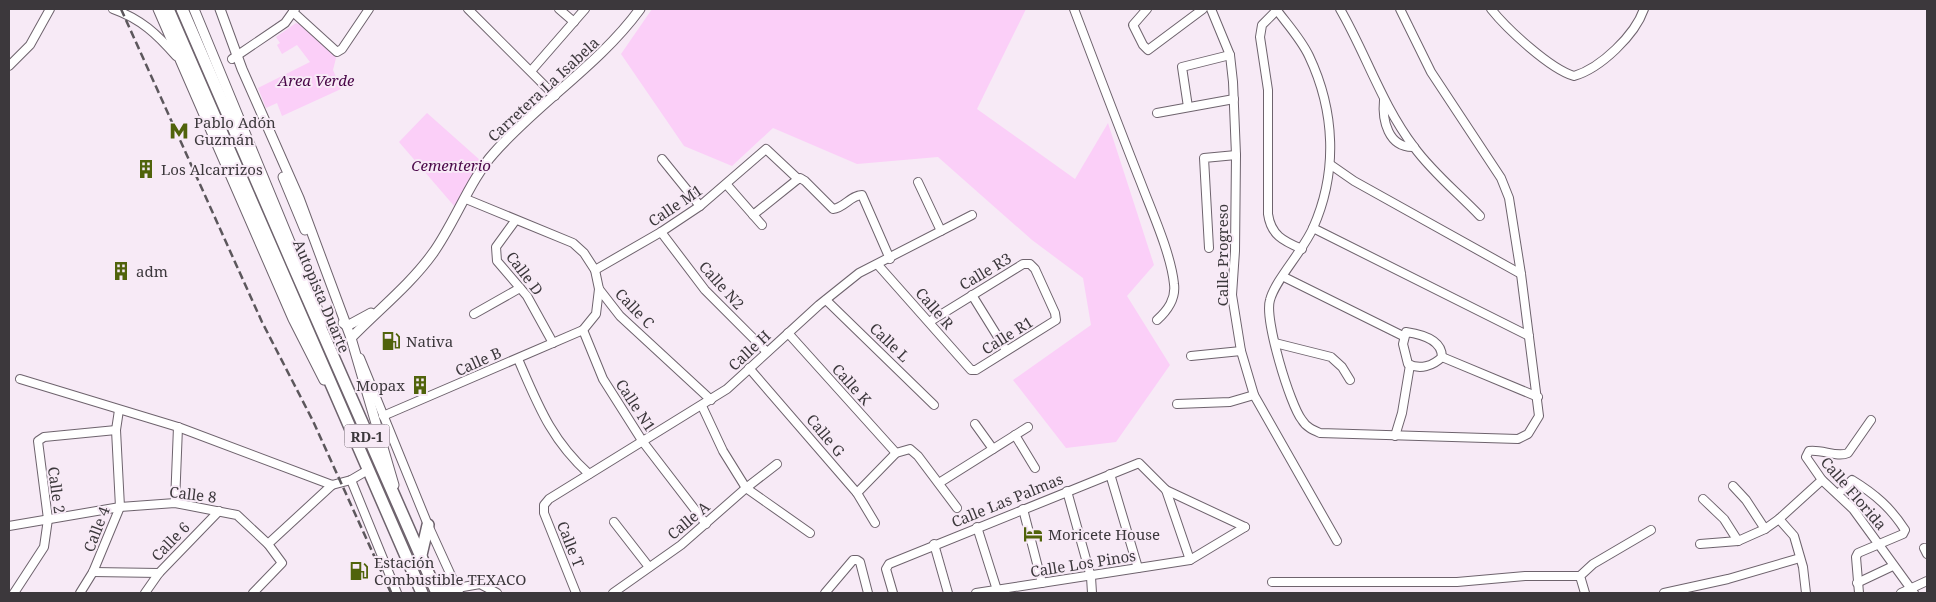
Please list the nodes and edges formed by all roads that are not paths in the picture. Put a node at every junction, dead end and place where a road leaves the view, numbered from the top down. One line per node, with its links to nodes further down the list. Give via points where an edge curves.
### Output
1 (50, 9): 29 (street, via 30,45)
2 (113, 9): 24 (street)
3 (158, 9): 28 (main road)
4 (168, 9): 106 (highway, Autopista Duarte / RD-1)
5 (182, 9): 98 (highway, Autopista Duarte / RD-1)
6 (194, 9): 98 (main road, via 319,310)
7 (214, 9): 27 (main road)
8 (220, 9): 27 (main road)
9 (369, 9): 22 (street, via 337,52)
10 (468, 9): 30 (street)
11 (559, 9): 25 (street)
12 (585, 9): 25 (street)
13 (640, 9): 31 (main road, Carretera La Isabela, via 609,47)
14 (1074, 9): 68 (street, via 1169,262 1175,285 1174,298)
15 (1147, 9): 16 (street, via 1133,25 1148,50)
16 (1203, 9)
17 (1210, 9): 26 (street, Calle Progreso)
18 (1340, 9): 33 (street, via 1361,44)
19 (1400, 9): 58 (street, via 1432,72 1500,178 1512,213)
20 (1491, 9): 21 (street, via 1518,39 1574,76 1588,70 1621,45 1634,30)
21 (1644, 9)
22 (294, 10): 27 (street, via 285,23)
23 (1277, 10): 39 (street, via 1308,54 1317,75 1330,120); 54 (street, via 1262,25 1260,37 1268,90 1268,214 1274,233)
24 (130, 12): 28 (street, via 157,34)
25 (574, 22): 30 (street)
26 (1230, 55): 32 (street, Calle Progreso); 34 (street, via 1182,67)
27 (235, 58): 64 (main road, via 299,198); 70 (main road)
28 (183, 63): 106 (main road, via 293,320)
29 (9, 66)
30 (530, 71): 31 (street)
31 (555, 96): 43 (main road, Carretera La Isabela, via 492,154)
32 (1234, 99): 34 (street); 37 (street, Calle Progreso)
33 (1384, 100): 36 (street); 36 (street, via 1382,113 1389,133 1401,144)
34 (1188, 107): 35 (street)
35 (1157, 112)
36 (1414, 147): 47 (street)
37 (1236, 155): 53 (street, via 1204,158); 79 (street, Calle Progreso, via 1232,295)
38 (662, 159): 44 (street)
39 (1331, 165): 50 (street); 58 (street)
40 (798, 179): 42 (street, Calle M1, via 768,150 762,151); 45 (street); 55 (street, via 805,181 833,209 862,195)
41 (918, 182): 52 (street)
42 (727, 185): 44 (street, Calle M1); 45 (street)
43 (466, 199): 48 (street, Calle C); 65 (main road, Carretera La Isabela, via 433,253)
44 (700, 206): 51 (street, Calle M1)
45 (753, 215): 49 (street)
46 (972, 215): 52 (street, Calle H)
47 (1480, 216)
48 (515, 221): 57 (street, Calle C, via 573,243); 60 (street, Calle D, via 494,254 496,261)
49 (762, 225)
50 (1313, 228): 54 (street); 74 (street)
51 (661, 232): 57 (street, Calle M1); 80 (street, Calle N2, via 705,290)
52 (941, 232): 55 (street, Calle H)
53 (1209, 248)
54 (1302, 249): 59 (street)
55 (890, 259): 56 (street, Calle H)
56 (878, 264): 63 (street, Calle H, via 860,273); 69 (street, Calle R)
57 (595, 270): 61 (street, Calle C)
58 (1522, 274): 74 (street)
59 (1284, 277): 73 (street); 77 (street, via 1270,300 1268,312)
60 (520, 288): 66 (street); 76 (street, Calle D)
61 (598, 289): 71 (street, via 596,314); 91 (street, Calle C, via 620,316)
62 (972, 295): 67 (street, Calle R3, via 1023,264 1030,264); 69 (street, Calle R3); 78 (street)
63 (826, 300): 72 (street, Calle H); 93 (street, Calle L)
64 (340, 309): 65 (main road, via 349,315); 70 (main road)
65 (378, 310): 70 (main road); 75 (main road, Carretera La Isabela)
66 (474, 314)
67 (1056, 320): 78 (street, Calle R1)
68 (1157, 320)
69 (929, 322): 86 (street, Calle R)
70 (346, 326): 75 (main road)
71 (583, 330): 76 (street, Calle B); 105 (street, Calle N1, via 603,379)
72 (788, 333): 80 (street, Calle H); 108 (street, Calle K)
73 (1403, 336): 82 (street, via 1406,332 1431,340 1442,351); 84 (street)
74 (1529, 336): 90 (street)
75 (351, 338): 96 (street); 127 (main road)
76 (553, 343): 83 (street, Calle B)
77 (1275, 343): 88 (street, via 1331,357); 104 (street, via 1295,410 1309,428 1320,433)
78 (1006, 350): 86 (street, Calle R1)
79 (1241, 351): 81 (street); 89 (street, Calle Progreso)
80 (767, 352): 85 (street, Calle H)
81 (1191, 356)
82 (1442, 357): 84 (street, via 1436,363 1420,368); 90 (street)
83 (518, 359): 96 (street, Calle B); 112 (street, via 553,434 569,456)
84 (1410, 365): 104 (street, via 1402,413)
85 (749, 368): 91 (street, Calle H, via 727,390); 122 (street, Calle G)
86 (971, 370)
87 (20, 379): 95 (street)
88 (1350, 380)
89 (1254, 395): 92 (street, via 1230,402); 143 (street, Calle Progreso)
90 (1538, 396): 104 (street, via 1539,416 1534,427 1518,439)
91 (710, 400): 94 (street, Calle H)
92 (1177, 404)
93 (934, 405)
94 (702, 406): 105 (street, Calle H); 119 (street, via 723,451)
95 (119, 410): 100 (street); 102 (street, Calle 4)
96 (383, 416): 137 (street)
97 (1871, 420): 115 (street, Calle Florida, via 1848,453 1842,456 1827,451 1809,451 1806,457)
98 (360, 421): 127 (highway, Autopista Duarte / RD-1)
99 (975, 424): 107 (street)
100 (178, 427): 117 (street); 125 (street)
101 (1028, 427): 103 (street)
102 (116, 430): 128 (street, Calle 4); 132 (street, Calle 2, via 44,437 38,441)
103 (1015, 435): 107 (street); 110 (street)
104 (1394, 436)
105 (643, 442): 112 (street, Calle H); 136 (street, Calle N1)
106 (358, 446): 111 (highway, RD-1)
107 (993, 449): 116 (street)
108 (896, 452): 116 (street, via 910,449); 122 (street)
109 (777, 464): 119 (street, Calle A)
110 (1035, 468)
111 (368, 470): 114 (street); 172 (highway, RD-1)
112 (589, 474): 126 (street, Calle H)
113 (1110, 474): 120 (street, Calle Las Palmas, via 1139,463); 121 (street, Calle Las Palmas); 154 (street)
114 (350, 480): 117 (street); 171 (street)
115 (1822, 480): 123 (street, Calle Florida); 133 (street)
116 (939, 483): 129 (street)
117 (332, 485): 145 (street)
118 (1733, 486): 140 (street)
119 (746, 488): 136 (street, Calle A); 142 (street)
120 (1166, 490): 151 (street); 151 (street, Calle Los Pinos, via 1244,526)
121 (1067, 491): 130 (street, Calle Las Palmas); 158 (street)
122 (857, 493): 135 (street, Calle G)
123 (1838, 494): 148 (street, Calle Florida); 148 (street, via 1852,480 1894,512 1905,530 1904,534)
124 (1703, 499): 144 (street, via 1724,519)
125 (175, 503): 128 (street, Calle 8); 131 (street, Calle 8)
126 (544, 505): 174 (street, Calle T, via 544,513)
127 (401, 506): 149 (highway, Autopista Duarte / RD-1)
128 (120, 507): 132 (street, Calle 8); 155 (street, Calle 4)
129 (957, 508)
130 (1023, 508): 139 (street, Calle Las Palmas); 162 (street)
131 (219, 511): 145 (street, Calle 8, via 237,516); 156 (street, Calle 6)
132 (48, 519): 138 (street, Calle 8); 167 (street, Calle 2, via 44,546)
133 (1779, 519): 140 (street); 150 (street, via 1794,536)
134 (614, 522): 153 (street)
135 (875, 523)
136 (706, 524): 153 (street, Calle A)
137 (428, 525): 149 (highway); 165 (street)
138 (9, 526)
139 (977, 527): 146 (street, Calle Las Palmas); 164 (street)
140 (1765, 529): 144 (street)
141 (1651, 530): 157 (street, via 1593,564)
142 (810, 533)
143 (1337, 541)
144 (1738, 541): 147 (street)
145 (268, 544): 170 (street, Calle 8, via 282,563)
146 (934, 544): 178 (street, Calle Las Palmas, via 887,565); 179 (street)
147 (1700, 544)
148 (1880, 544): 152 (street, Calle Florida); 161 (street, via 1858,553)
149 (421, 555): 163 (highway, Autopista Duarte / RD-1)
150 (1800, 558): 183 (street); 184 (street)
151 (1190, 560): 154 (street, Calle Los Pinos)
152 (1893, 566): 161 (street); 166 (street, Calle Florida)
153 (648, 567): 175 (street, Calle A)
154 (1138, 568): 158 (street, Calle Los Pinos)
155 (94, 572): 156 (street); 168 (street, Calle 4)
156 (158, 573): 169 (street, Calle 6)
157 (1580, 576): 160 (street, via 1525,576 1457,582); 182 (street)
158 (1091, 577): 162 (street, Calle Los Pinos); 181 (street)
159 (1927, 581): 166 (street)
160 (1272, 582)
161 (1857, 582): 185 (street)
162 (1042, 583): 164 (street, Calle Los Pinos)
163 (436, 589): 165 (highway)
164 (997, 590): 180 (street, Calle Los Pinos)
165 (457, 591): 173 (street, via 480,584)
166 (1913, 591): 186 (street)
167 (14, 593)
168 (80, 593)
169 (145, 593)
170 (253, 593)
171 (397, 593)
172 (422, 593)
173 (497, 593)
174 (576, 593)
175 (613, 593)
176 (825, 593): 177 (street, via 853,560 860,562)
177 (868, 593)
178 (893, 593)
179 (948, 593)
180 (976, 593)
181 (1092, 593)
182 (1585, 593)
183 (1664, 593)
184 (1804, 593)
185 (1859, 593)
186 (1901, 593)

